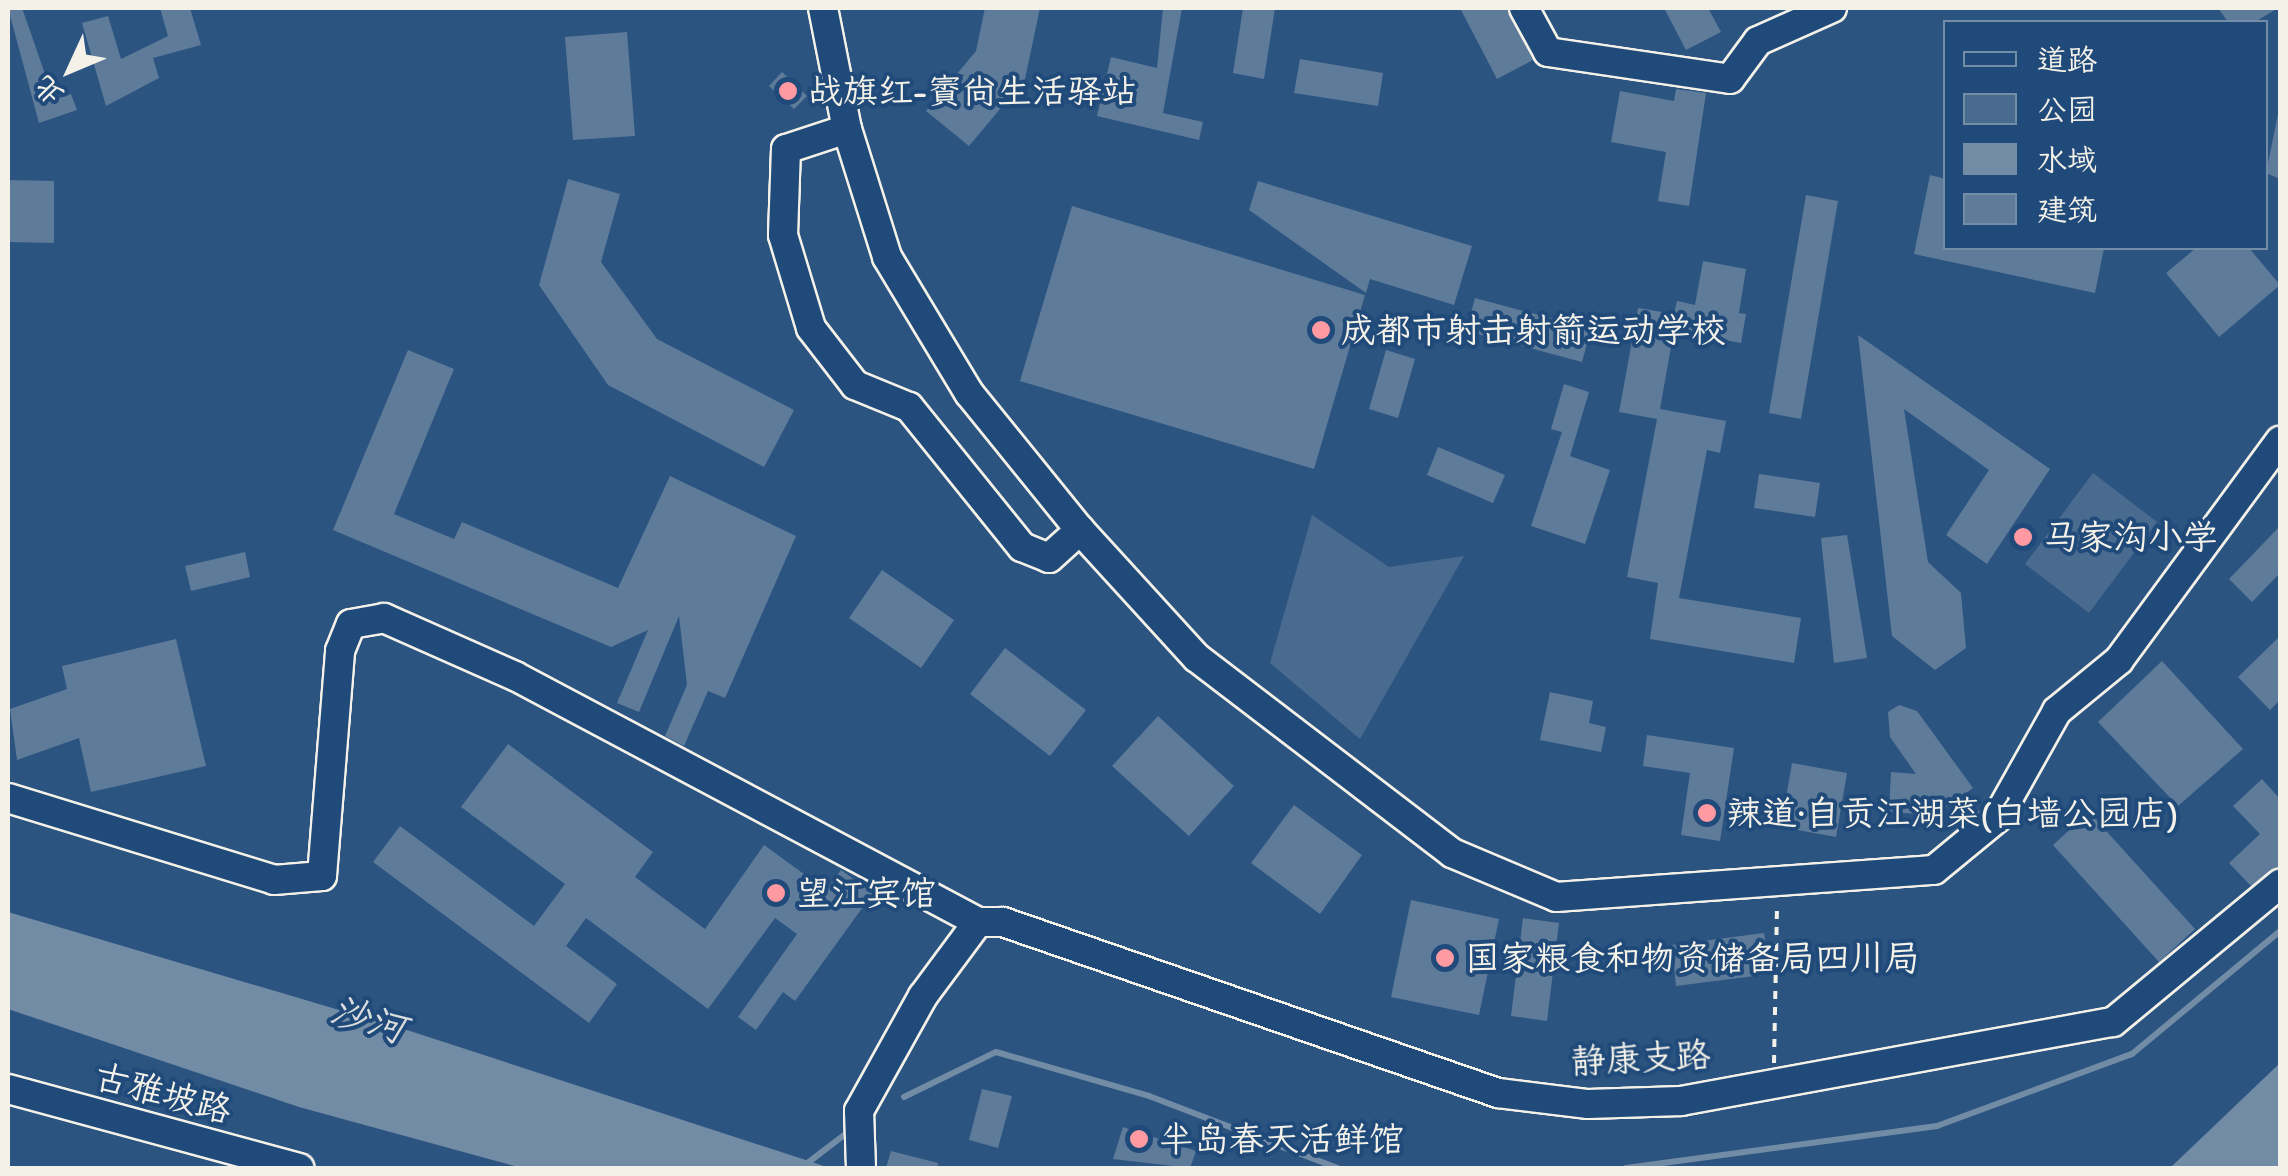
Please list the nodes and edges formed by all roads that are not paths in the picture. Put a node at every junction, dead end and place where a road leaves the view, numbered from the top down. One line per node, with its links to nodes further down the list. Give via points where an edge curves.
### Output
1 (824, 8): 4 (street)
2 (1524, 8): 3 (street, via 1548,52 1730,79 1758,42)
3 (1832, 8)
4 (848, 129): 6 (street, via 888,257 969,393); 6 (street, via 786,149 783,235 811,328 855,385 909,407 1022,548 1049,558)
5 (2280, 441): 6 (street, via 2120,660 2057,711 1997,818 1934,870 1778,887 1556,897 1452,854 1197,658)
6 (1080, 530)
7 (8, 798): 9 (street, 静康支路, via 274,880 322,876 340,651 351,624 384,618 516,676)
8 (2280, 884): 9 (street, 静康支路, via 2113,1022 1680,1101 1588,1104 1498,1093 1003,922)
9 (978, 922): 12 (street, via 922,996 860,1122)
10 (8, 1089): 11 (street, 古雅坡路)
11 (299, 1168)
12 (861, 1168)

